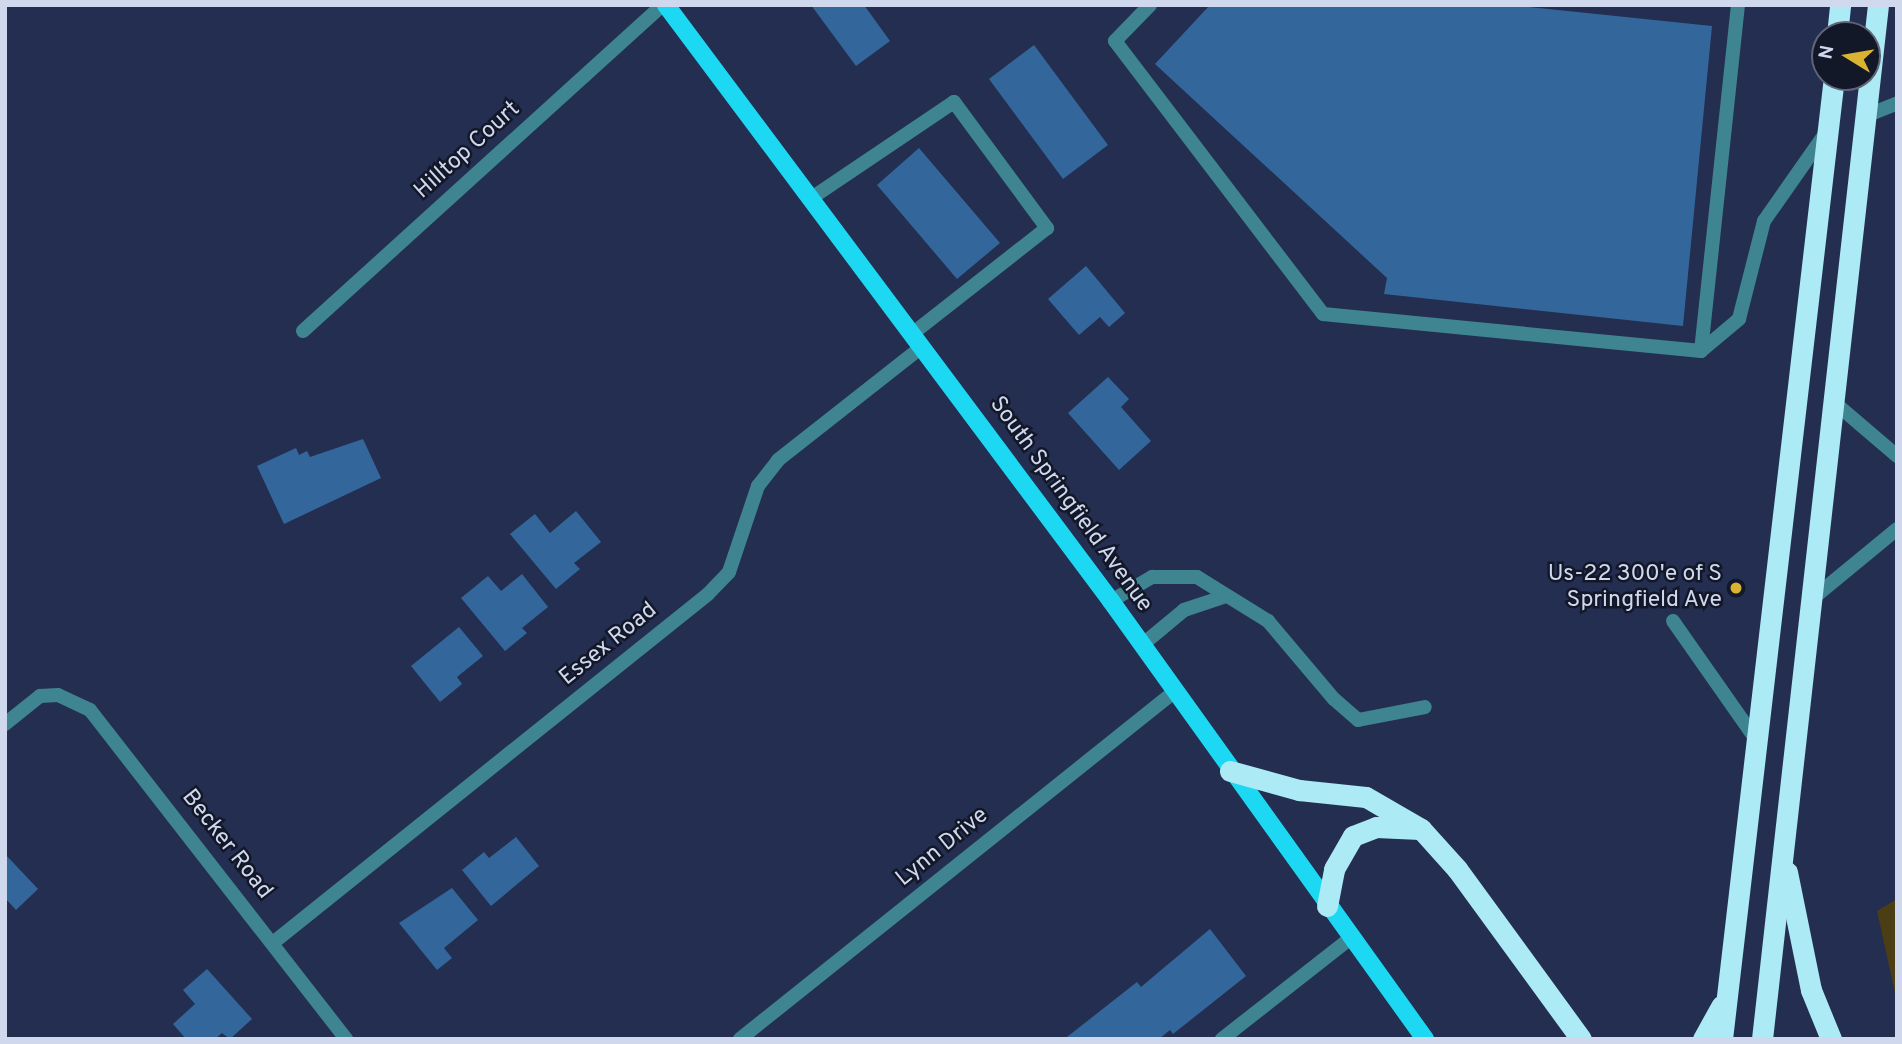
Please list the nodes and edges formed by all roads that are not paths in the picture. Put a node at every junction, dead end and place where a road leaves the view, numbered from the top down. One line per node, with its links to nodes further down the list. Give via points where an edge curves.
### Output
1 (665, 5): 9 (main road, South Springfield Avenue); 10 (street, Hilltop Court)
2 (1150, 5): 12 (street, via 1115,41 1322,314)
3 (1738, 5): 12 (street)
4 (1878, 5): 7 (highway)
5 (1832, 91): 8 (highway)
6 (1897, 103): 7 (street)
7 (1868, 115): 13 (highway)
8 (1828, 130): 12 (street, via 1764,221 1739,319); 24 (highway)
9 (813, 197): 11 (main road, South Springfield Avenue); 11 (street, Essex Road, via 954,102 1047,228)
10 (303, 331)
11 (918, 339): 18 (main road, South Springfield Avenue); 30 (street, Essex Road, via 778,460 758,486 729,572 708,594)
12 (1701, 351)
13 (1835, 403): 14 (street); 17 (highway)
14 (1897, 456)
15 (1897, 529): 17 (street)
16 (1226, 596): 18 (street, via 1197,577 1183,574 1141,581); 20 (street, via 1184,610); 22 (street, via 1268,621 1334,699 1358,720)
17 (1812, 599): 27 (highway)
18 (1111, 601): 20 (main road, South Springfield Avenue)
19 (1673, 621): 24 (street)
20 (1142, 645): 21 (main road, South Springfield Avenue)
21 (1174, 692): 25 (main road, South Springfield Avenue); 33 (street, Lynn Drive)
22 (1425, 707)
23 (5, 724): 30 (street, Becker Road, via 40,696 58,695 90,710)
24 (1758, 741): 31 (highway)
25 (1230, 771): 26 (highway, via 1299,790 1366,797); 28 (main road, South Springfield Avenue)
26 (1421, 829): 28 (highway, via 1376,827 1353,836 1336,862); 36 (highway, via 1457,869)
27 (1783, 849): 39 (highway); 40 (highway, via 1804,965)
28 (1327, 906): 29 (main road, South Springfield Avenue)
29 (1352, 938): 34 (street); 35 (main road, South Springfield Avenue)
30 (274, 942): 32 (street, Becker Road)
31 (1727, 995): 37 (highway); 38 (highway)
32 (346, 1039)
33 (740, 1039)
34 (1222, 1039)
35 (1426, 1039)
36 (1581, 1039)
37 (1703, 1039)
38 (1722, 1039)
39 (1762, 1039)
40 (1831, 1039)

